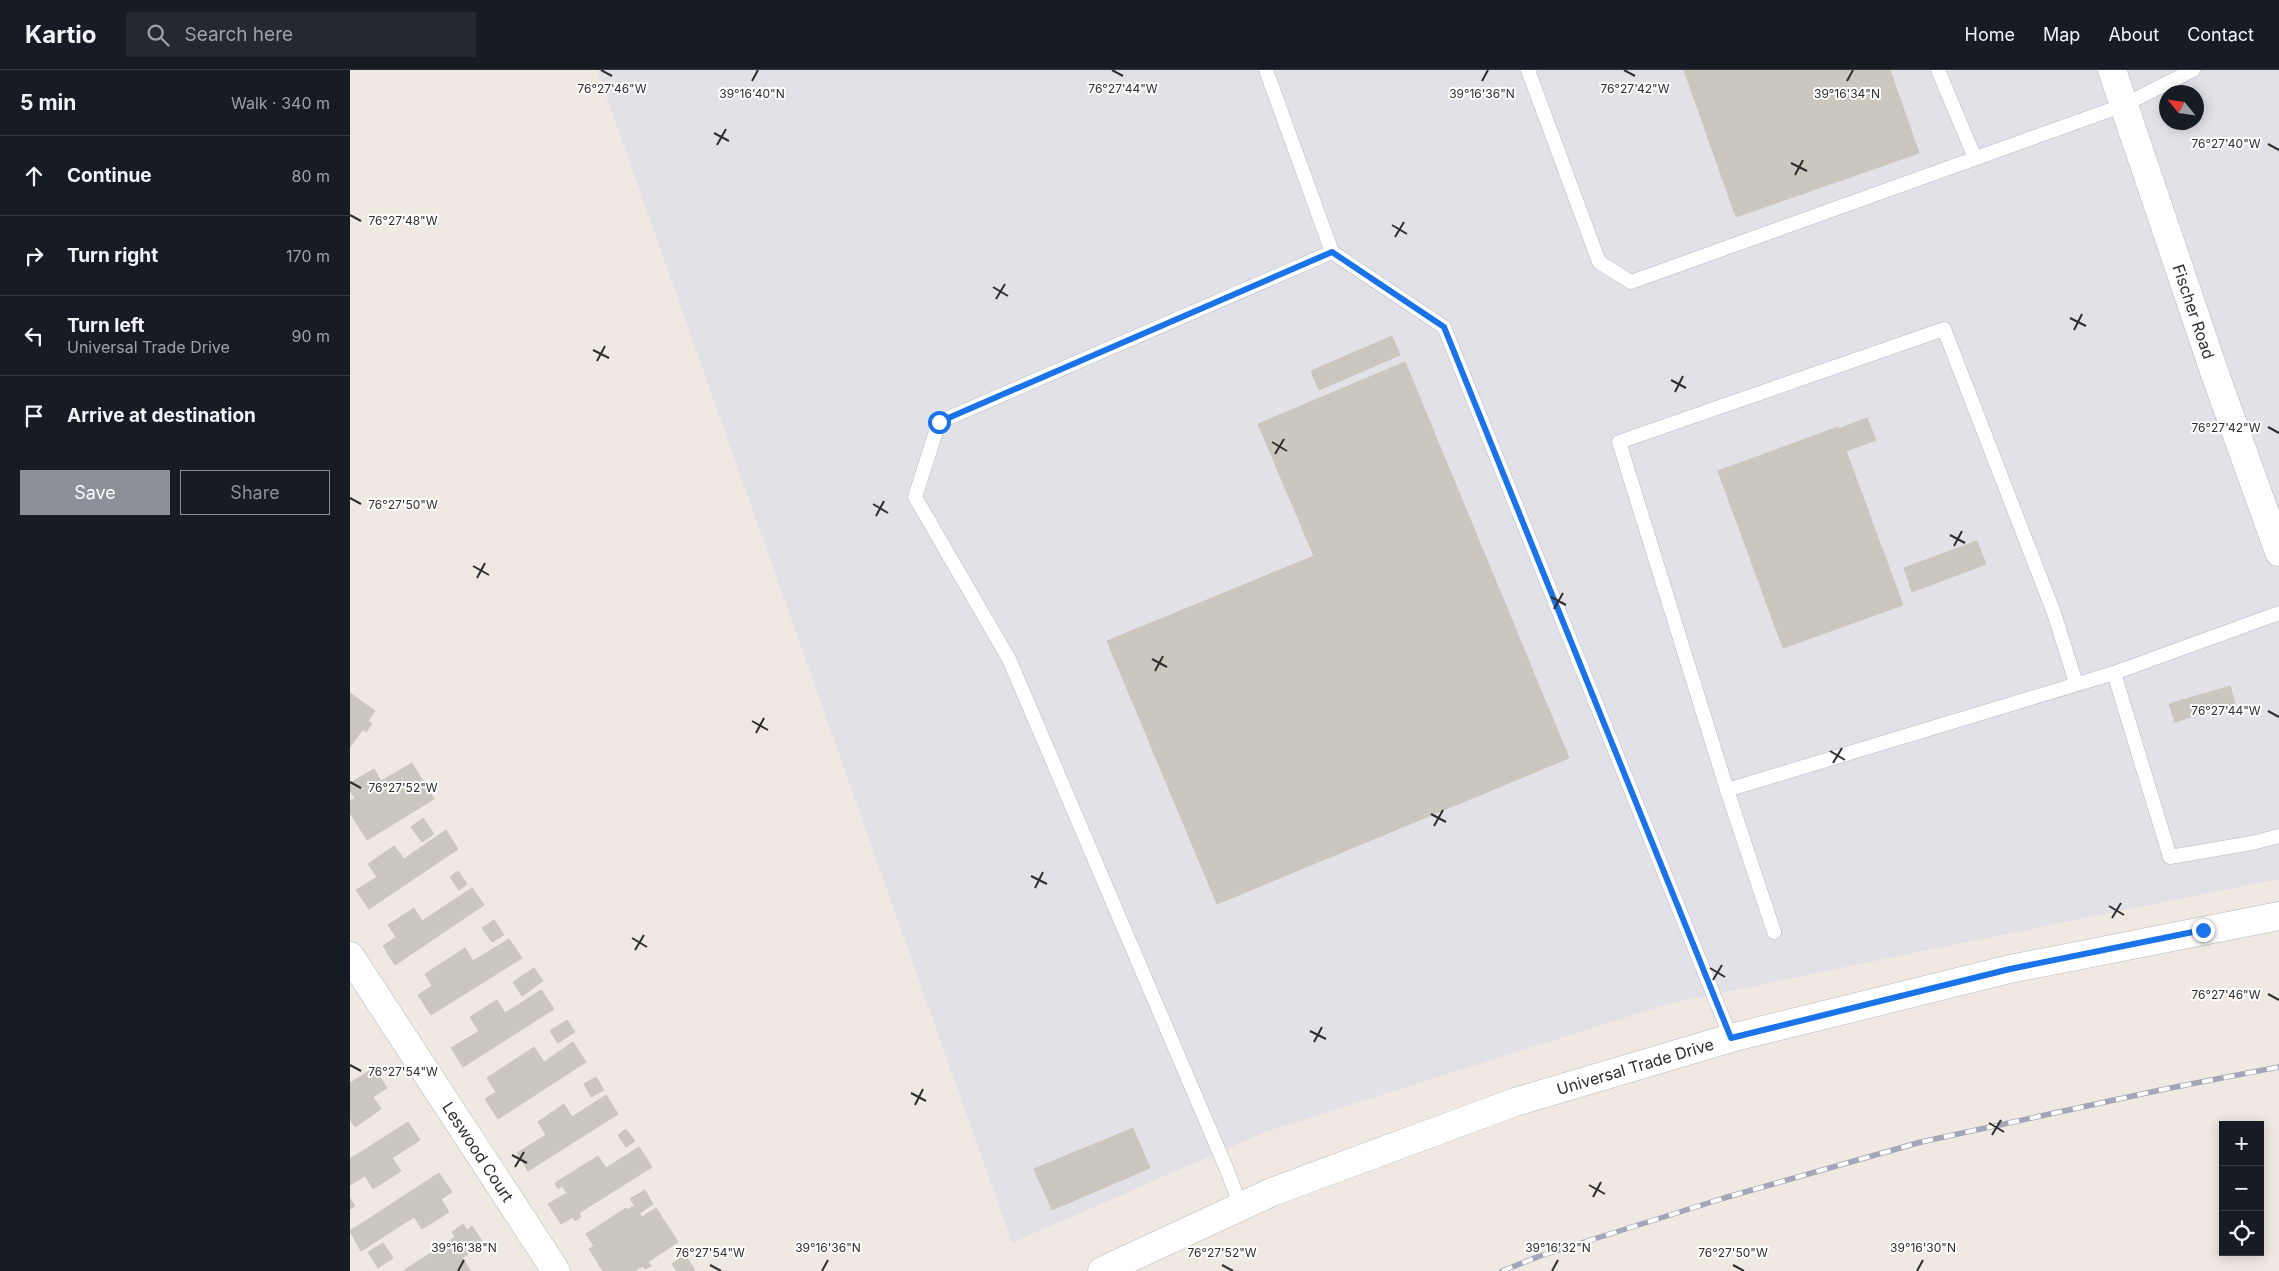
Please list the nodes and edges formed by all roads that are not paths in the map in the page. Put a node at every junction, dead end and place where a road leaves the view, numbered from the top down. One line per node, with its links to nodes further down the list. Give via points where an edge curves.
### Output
1 (1266, 70): 8 (lane)
2 (1528, 70): 7 (lane, via 1599,262 1631,282)
3 (1938, 70): 7 (lane)
4 (2112, 70): 6 (street, Fischer Road)
5 (2193, 70): 6 (lane)
6 (2124, 105): 7 (lane); 9 (street, Fischer Road)
7 (1975, 158)
8 (1332, 252): 18 (lane, via 1444,327); 19 (lane, via 939,422 915,497 1008,659)
9 (2279, 552)
10 (2279, 613): 11 (lane)
11 (2114, 673): 12 (lane); 14 (lane, via 2170,857)
12 (2076, 683): 13 (lane); 13 (lane, via 2054,613 1944,329 1619,442)
13 (1726, 790): 16 (lane)
14 (2279, 836)
15 (2279, 916): 18 (street, Universal Trade Drive, via 2010,969)
16 (1774, 932)
17 (350, 956): 20 (street, Leswood Court)
18 (1731, 1038): 19 (street, Universal Trade Drive, via 1515,1102 1272,1192)
19 (1240, 1207): 21 (street, Universal Trade Drive)
20 (556, 1271)
21 (1102, 1271)

